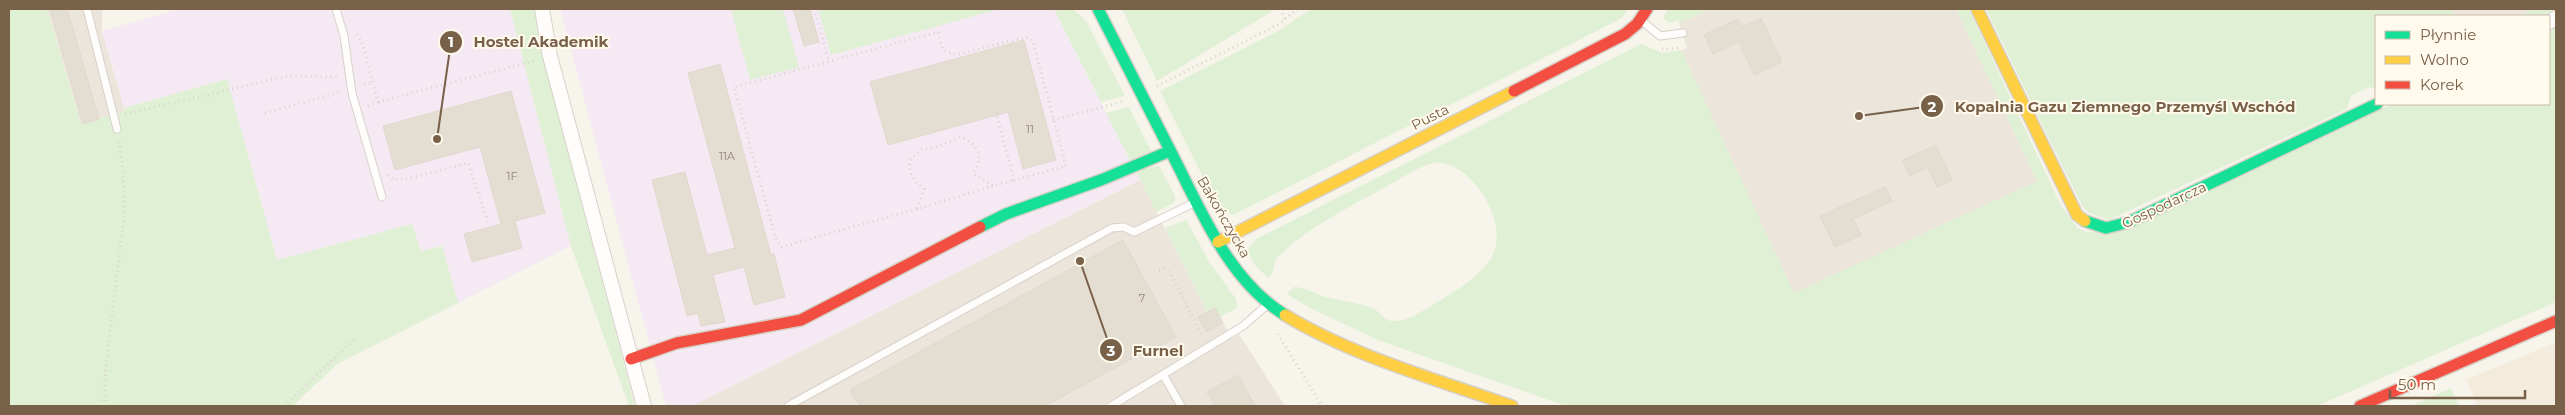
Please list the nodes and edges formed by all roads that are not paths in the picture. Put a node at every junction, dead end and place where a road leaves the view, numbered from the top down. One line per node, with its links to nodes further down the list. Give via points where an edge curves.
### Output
1 (87, 9): 10 (lane)
2 (336, 9): 12 (lane, via 344,36 352,93)
3 (542, 9): 17 (street, via 550,56)
4 (1098, 9): 11 (street, Bakończycka)
5 (1647, 9): 7 (street)
6 (1977, 9): 9 (street, Gospodarcza, via 2077,215 2102,229 2115,228 2138,218)
7 (1642, 21): 8 (lane, via 1660,36); 14 (street, Pusta, via 1614,40)
8 (1683, 34)
9 (2375, 105)
10 (117, 129)
11 (1170, 151): 13 (street, Bakończycka); 17 (street, via 1006,214 801,320 677,343)
12 (382, 197)
13 (1196, 202): 14 (street, Bakończycka); 20 (lane, via 1134,232 1124,227 1112,228)
14 (1218, 242): 15 (street, Bakończycka, via 1244,280)
15 (1267, 304): 18 (lane, via 1255,317); 23 (street, Bakończycka, via 1309,330 1354,349)
16 (2556, 321): 24 (street)
17 (631, 359): 19 (street)
18 (1164, 376): 21 (lane); 22 (lane)
19 (644, 406)
20 (788, 406)
21 (1111, 406)
22 (1181, 406)
23 (1512, 406)
24 (2360, 406)

